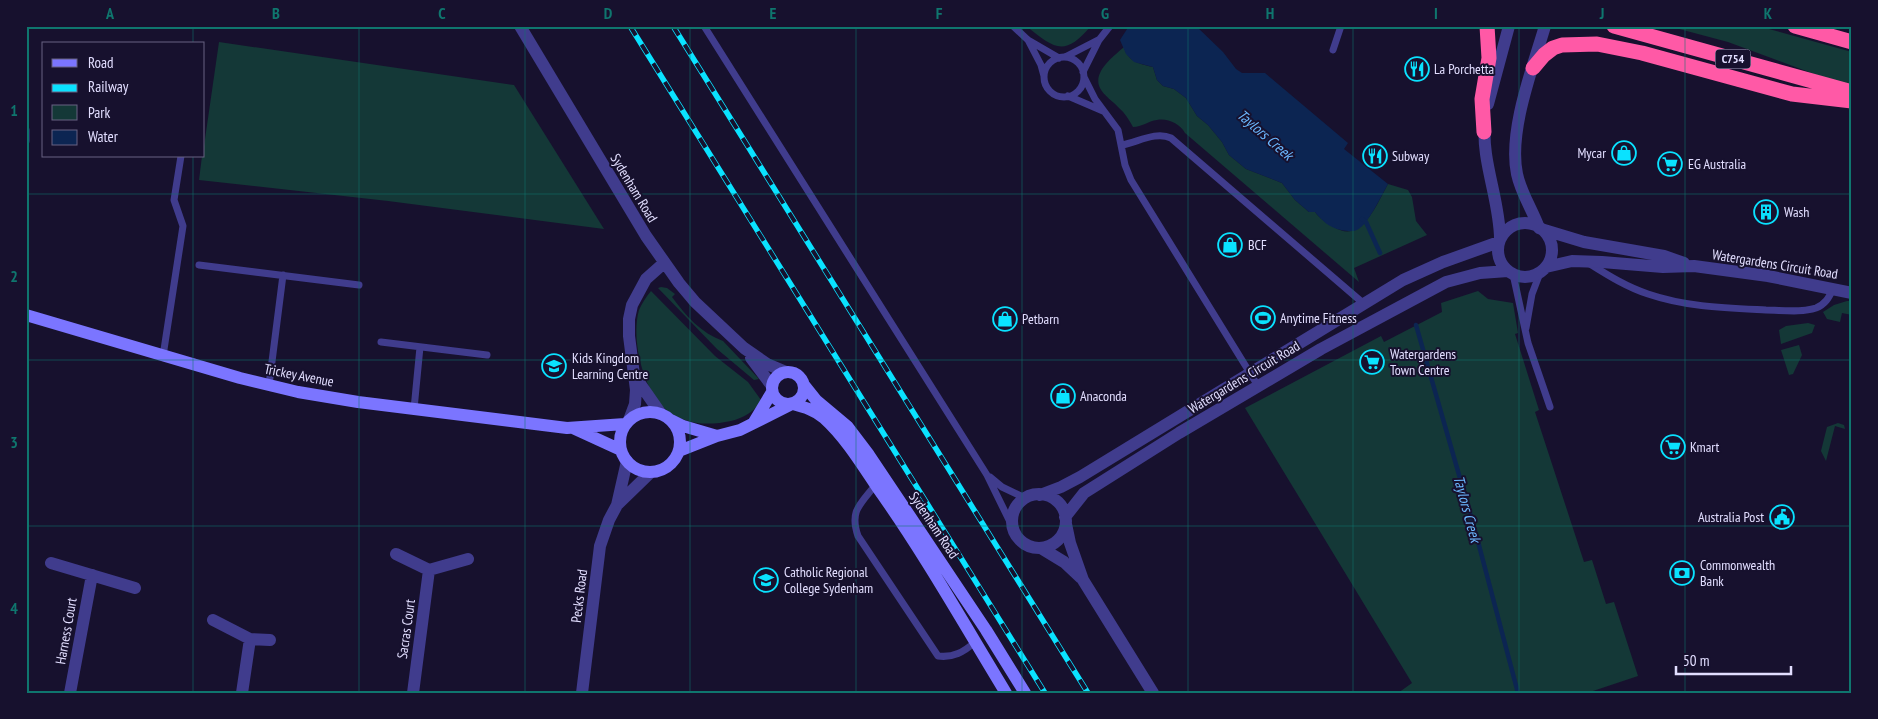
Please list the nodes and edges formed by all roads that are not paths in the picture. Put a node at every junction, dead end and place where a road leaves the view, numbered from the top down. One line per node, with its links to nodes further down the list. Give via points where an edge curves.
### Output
1 (520, 26): 32 (street, Sydenham Road)
2 (704, 26): 68 (lane)
3 (1012, 26): 11 (lane)
4 (1341, 26): 14 (lane)
5 (1487, 26): 24 (highway, via 1489,58 1482,98)
6 (1509, 26): 24 (street, via 1490,94)
7 (1546, 26): 16 (street)
8 (1614, 26): 19 (highway, C754)
9 (1795, 26): 13 (highway)
10 (1109, 27): 12 (lane)
11 (1028, 40): 15 (lane); 18 (lane)
12 (1099, 40): 15 (lane); 17 (lane)
13 (1852, 42)
14 (1333, 50)
15 (1062, 57): 17 (lane, via 1076,62); 18 (lane, via 1048,65)
16 (1533, 68): 21 (highway, via 1553,48 1562,45 1604,45 1792,94); 28 (street, via 1520,115 1517,172)
17 (1083, 75): 20 (lane, via 1079,89); 22 (lane)
18 (1044, 78): 20 (lane, via 1052,92)
19 (1852, 92)
20 (1068, 96): 22 (lane)
21 (1852, 101)
22 (1105, 113): 26 (lane, via 1118,130)
23 (26, 130): 25 (lane)
24 (1484, 132): 29 (street, via 1499,213)
25 (26, 141)
26 (1122, 145): 42 (lane, via 1162,134 1171,138); 51 (lane, via 1131,180)
27 (180, 158): 49 (lane, via 174,200 183,226)
28 (1540, 228): 29 (street, via 1517,225 1510,228); 34 (street, Watergardens Circuit Road, via 1592,244 1664,256); 35 (street, via 1550,240 1551,247)
29 (1500, 241): 31 (street, Watergardens Circuit Road); 37 (street, via 1500,261)
30 (1587, 261): 34 (street, Watergardens Circuit Road); 35 (street, Watergardens Circuit Road, via 1572,261); 40 (lane, via 1631,288 1701,306 1811,309 1828,300)
31 (1443, 262): 36 (street, Watergardens Circuit Road, via 1452,272); 42 (street, Watergardens Circuit Road)
32 (664, 263): 47 (street, Sydenham Road, via 695,302); 52 (street, via 646,279 632,305 629,336)
33 (199, 265): 38 (lane)
34 (1694, 266): 40 (street, Watergardens Circuit Road)
35 (1543, 270): 37 (street, via 1526,277); 44 (lane, via 1532,294)
36 (1480, 272): 37 (street, Watergardens Circuit Road); 55 (street, Watergardens Circuit Road, via 1446,282)
37 (1511, 273): 44 (lane)
38 (283, 275): 39 (lane); 53 (lane)
39 (359, 285)
40 (1833, 288): 41 (street, Watergardens Circuit Road)
41 (1852, 293)
42 (1363, 303): 51 (street, Watergardens Circuit Road)
43 (26, 315): 49 (street, Trickey Avenue)
44 (1526, 332): 58 (lane)
45 (381, 342): 46 (lane)
46 (420, 347): 48 (lane); 59 (lane)
47 (744, 348): 50 (street, Sydenham Road); 56 (street, Sydenham Road)
48 (487, 355)
49 (163, 356): 53 (street, Trickey Avenue)
50 (786, 372): 54 (street, via 800,377); 56 (street, via 778,375)
51 (1249, 373): 55 (lane); 70 (street, Watergardens Circuit Road, via 1080,477)
52 (635, 376): 60 (street); 61 (street, via 635,404)
53 (269, 385): 59 (street, Trickey Avenue)
54 (804, 385): 57 (street, via 801,398); 84 (street, Sydenham Road, via 816,400 847,426 869,455)
55 (1258, 386): 73 (street, Watergardens Circuit Road, via 1084,493)
56 (772, 389): 57 (street, via 780,402); 62 (street)
57 (791, 404): 62 (street); 69 (street, Sydenham Road, via 813,411 834,428)
58 (1550, 407)
59 (414, 409): 63 (street, Trickey Avenue)
60 (665, 416): 61 (street, via 644,412); 64 (street, via 682,426); 65 (street, via 678,433)
61 (627, 422): 63 (street, Trickey Avenue); 66 (street, via 621,432)
62 (752, 424): 64 (street, via 734,433)
63 (573, 428): 66 (street, Trickey Avenue)
64 (717, 436): 65 (street)
65 (678, 450): 67 (street, via 668,466)
66 (624, 456): 67 (street, via 634,468); 72 (street, Pecks Road)
67 (651, 472): 72 (street, Pecks Road)
68 (988, 475): 71 (lane, via 1002,487); 74 (lane)
69 (876, 484): 87 (street, Sydenham Road); 87 (lane, via 855,512 858,536 938,656 948,658 967,650)
70 (1040, 495): 71 (street); 73 (street, via 1057,502 1064,512)
71 (1025, 498): 74 (street, via 1014,510)
72 (616, 505): 91 (street, Pecks Road, via 600,546)
73 (1065, 521): 75 (street, via 1058,540); 81 (street)
74 (1012, 526): 75 (street, via 1020,540)
75 (1041, 548): 81 (street, via 1064,562)
76 (396, 554): 79 (street)
77 (468, 559): 79 (street)
78 (51, 563): 80 (street)
79 (429, 570): 90 (street, Sacras Court)
80 (92, 575): 82 (street); 88 (street, Harness Court)
81 (1083, 580): 94 (street)
82 (135, 588)
83 (212, 620): 85 (street)
84 (986, 630): 87 (street); 93 (street, Sydenham Road)
85 (250, 640): 86 (street); 89 (street)
86 (270, 640)
87 (975, 642): 92 (street, Sydenham Road)
88 (70, 693)
89 (242, 693)
90 (413, 693)
91 (582, 693)
92 (1006, 693)
93 (1025, 693)
94 (1153, 693)

